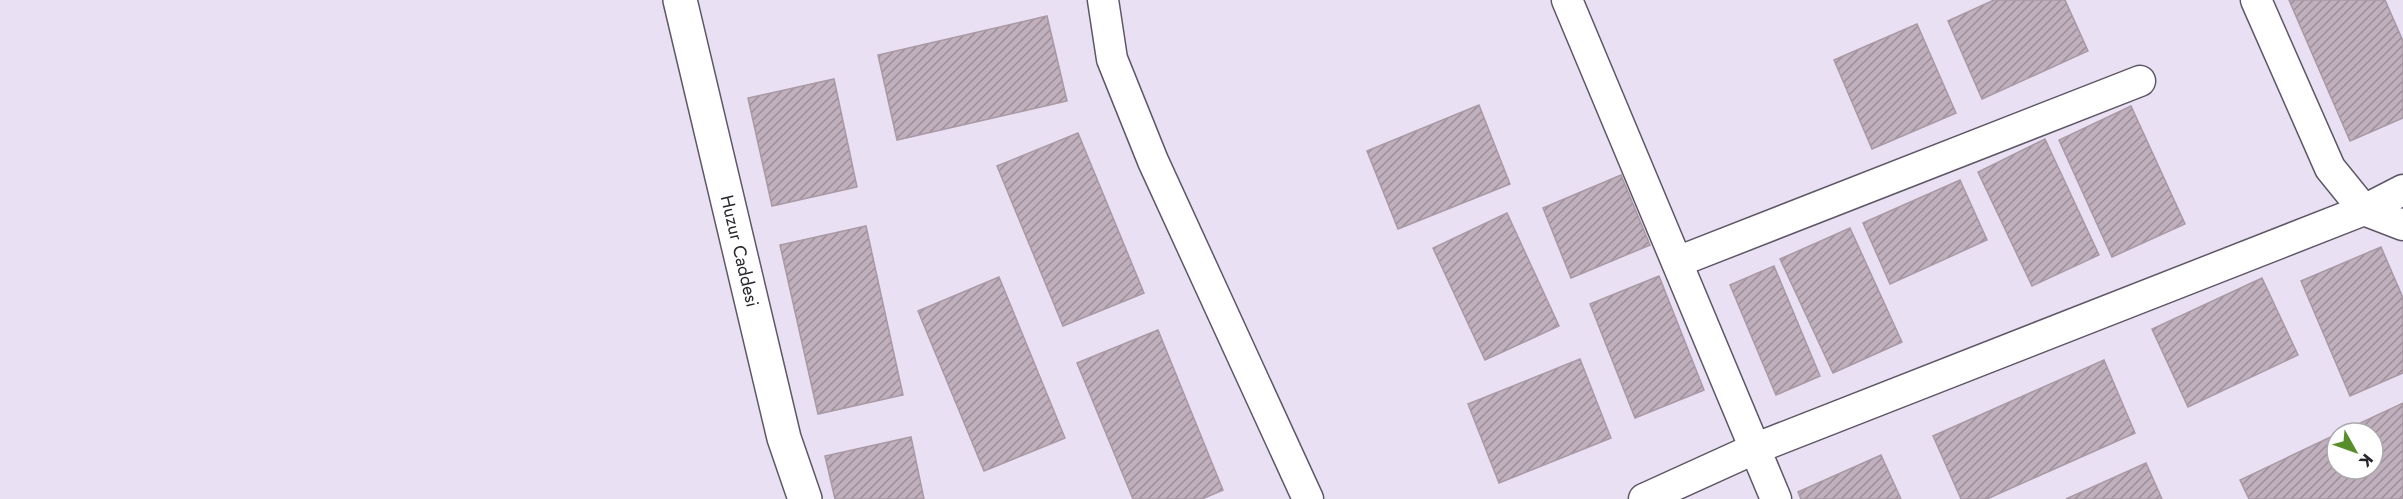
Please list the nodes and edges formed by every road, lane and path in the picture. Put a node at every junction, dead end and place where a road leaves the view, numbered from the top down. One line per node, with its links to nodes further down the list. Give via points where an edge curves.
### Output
1 (680, 0): 11 (street, Huzur Caddesi, via 784,438)
2 (1103, 0): 12 (street, via 1112,59 1153,161)
3 (1567, 0): 9 (street)
4 (2256, 0): 7 (street, via 2330,168)
5 (2140, 81): 9 (street)
6 (2403, 190): 7 (street)
7 (2364, 210): 8 (street); 10 (street)
8 (2403, 225)
9 (1677, 262): 10 (street)
10 (1754, 449): 13 (street); 14 (street)
11 (805, 499)
12 (1308, 499)
13 (1644, 499)
14 (1776, 499)

